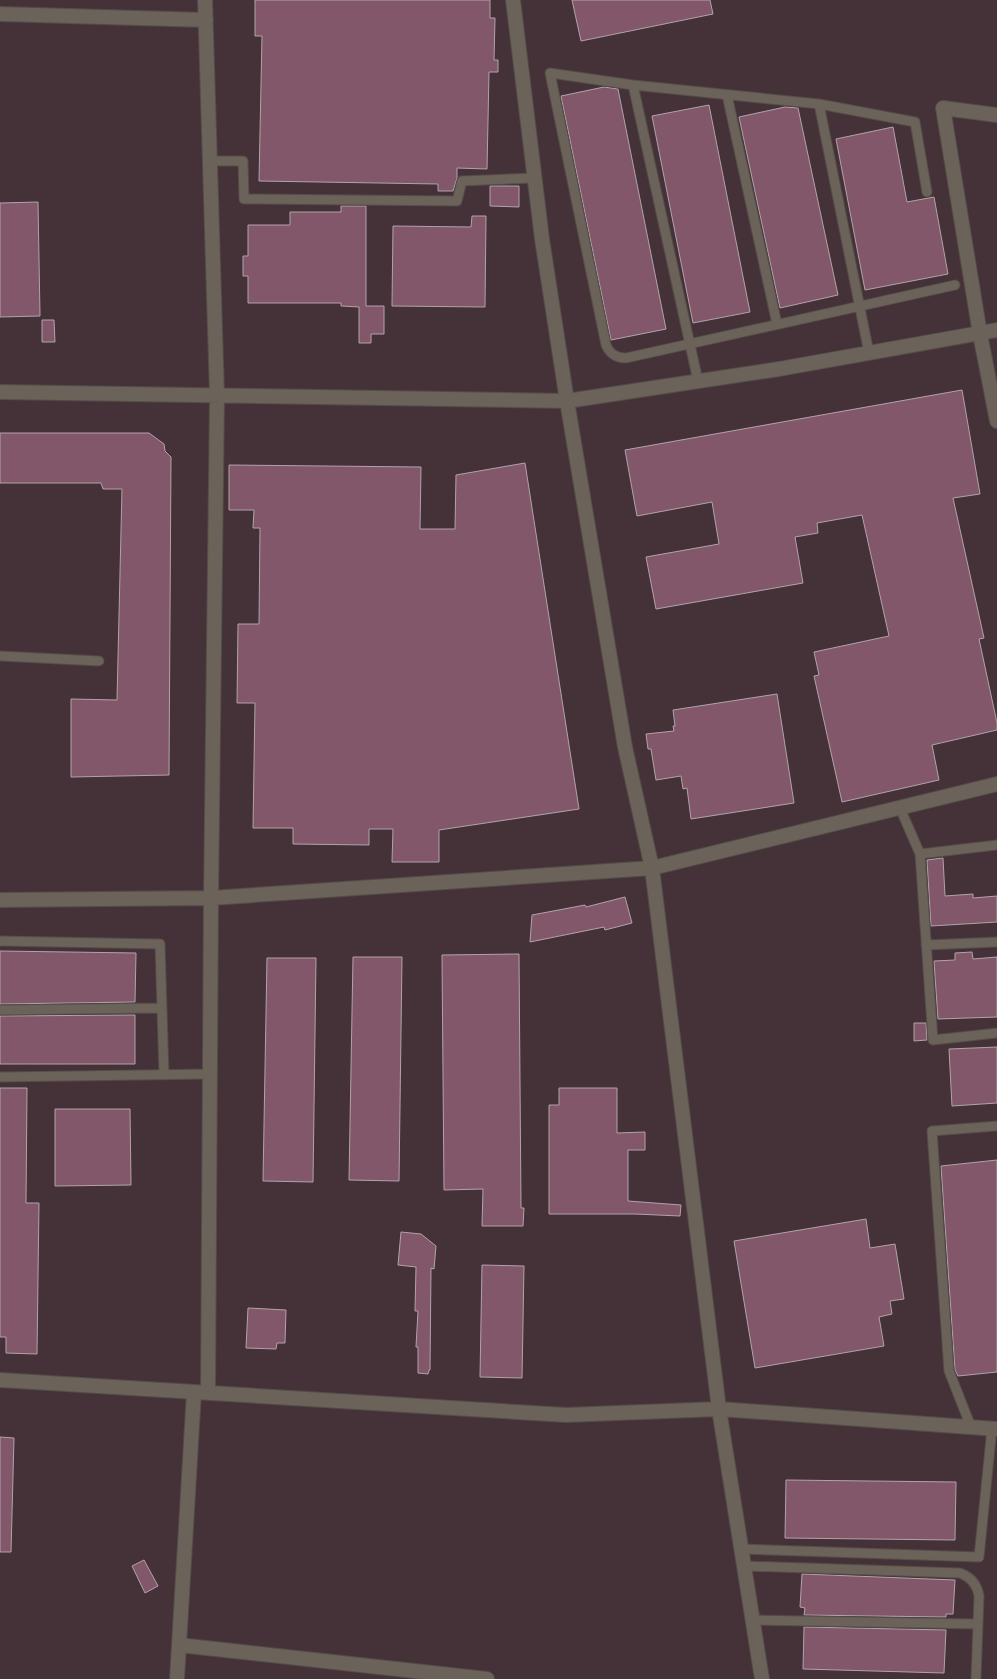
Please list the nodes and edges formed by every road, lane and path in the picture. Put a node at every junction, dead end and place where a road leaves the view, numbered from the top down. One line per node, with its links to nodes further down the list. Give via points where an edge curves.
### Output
1 (205, 0): 4 (street)
2 (513, 0): 10 (street)
3 (0, 14): 4 (street)
4 (206, 20): 9 (street)
5 (633, 85): 6 (lane); 17 (lane); 17 (lane, via 550,73 608,350 626,358)
6 (727, 95): 7 (lane); 14 (lane)
7 (819, 104): 11 (lane, via 915,122); 13 (lane)
8 (997, 115): 16 (street, via 943,108)
9 (210, 161): 10 (lane, via 243,160 244,199 457,201 462,181); 21 (street)
10 (535, 178): 22 (street)
11 (927, 192)
12 (955, 284): 13 (lane)
13 (860, 306): 14 (lane); 18 (lane)
14 (777, 324): 17 (lane)
15 (997, 330): 16 (street)
16 (980, 334): 18 (street); 23 (street)
17 (691, 344): 19 (lane)
18 (869, 353): 19 (street)
19 (698, 381): 22 (street)
20 (0, 392): 21 (street)
21 (217, 395): 22 (street); 31 (street)
22 (567, 401): 30 (street, via 625,747)
23 (997, 421)
24 (0, 656): 25 (lane)
25 (99, 661)
26 (997, 784): 27 (street)
27 (900, 808): 29 (lane); 30 (street)
28 (997, 845): 29 (lane)
29 (920, 854): 35 (lane)
30 (652, 868): 31 (street); 45 (street)
31 (211, 898): 32 (street); 40 (street)
32 (0, 900)
33 (0, 941): 36 (lane, via 160,944)
34 (997, 942): 35 (lane)
35 (926, 945): 38 (lane, via 933,1040)
36 (162, 1008): 37 (lane); 39 (lane)
37 (0, 1010)
38 (997, 1033)
39 (164, 1074): 40 (lane); 41 (lane)
40 (210, 1074): 44 (street)
41 (0, 1077)
42 (997, 1126): 46 (lane, via 932,1131 949,1371)
43 (0, 1380): 44 (street)
44 (201, 1393): 45 (street, via 566,1415); 52 (street)
45 (719, 1410): 46 (street); 48 (street)
46 (971, 1427): 47 (street)
47 (994, 1429): 48 (lane, via 979,1557)
48 (742, 1549): 49 (street)
49 (744, 1566): 50 (street); 51 (lane, via 960,1573 972,1579 978,1590)
50 (753, 1620): 51 (lane); 55 (street)
51 (978, 1624): 56 (lane)
52 (179, 1645): 53 (street); 54 (street)
53 (177, 1679)
54 (487, 1679)
55 (762, 1679)
56 (976, 1679)

